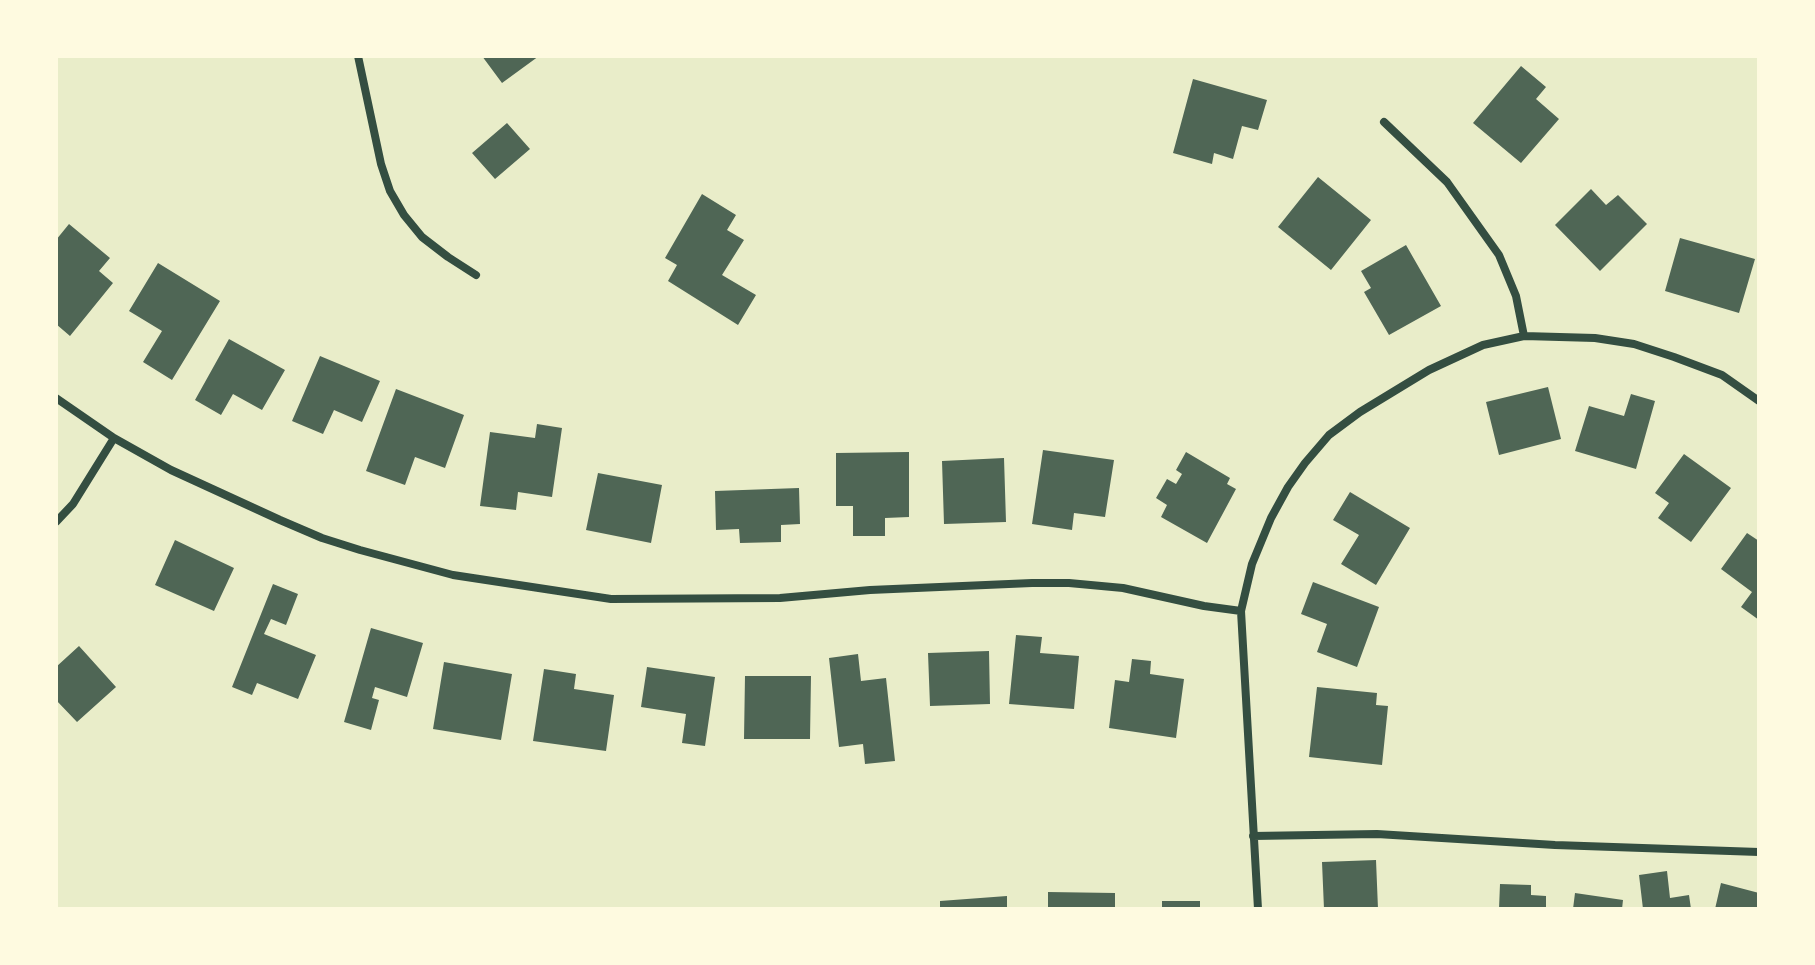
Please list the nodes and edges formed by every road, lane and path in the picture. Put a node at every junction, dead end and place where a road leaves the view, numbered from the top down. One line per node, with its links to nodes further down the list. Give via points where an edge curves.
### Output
1 (358, 56): 3 (street, via 390,191 422,237)
2 (1384, 122): 4 (street, via 1447,182 1499,255 1516,296)
3 (476, 275)
4 (1524, 336): 6 (street, via 1634,344 1722,375); 9 (street, via 1483,345 1429,370 1329,435 1271,518)
5 (56, 398): 7 (street)
6 (1759, 401)
7 (114, 438): 8 (street); 9 (street, via 171,470 322,538 431,570 519,586 611,599 685,599 1069,583)
8 (56, 522)
9 (1241, 611): 10 (street)
10 (1253, 836): 11 (street, via 1377,834); 12 (street)
11 (1759, 852)
12 (1258, 909)

